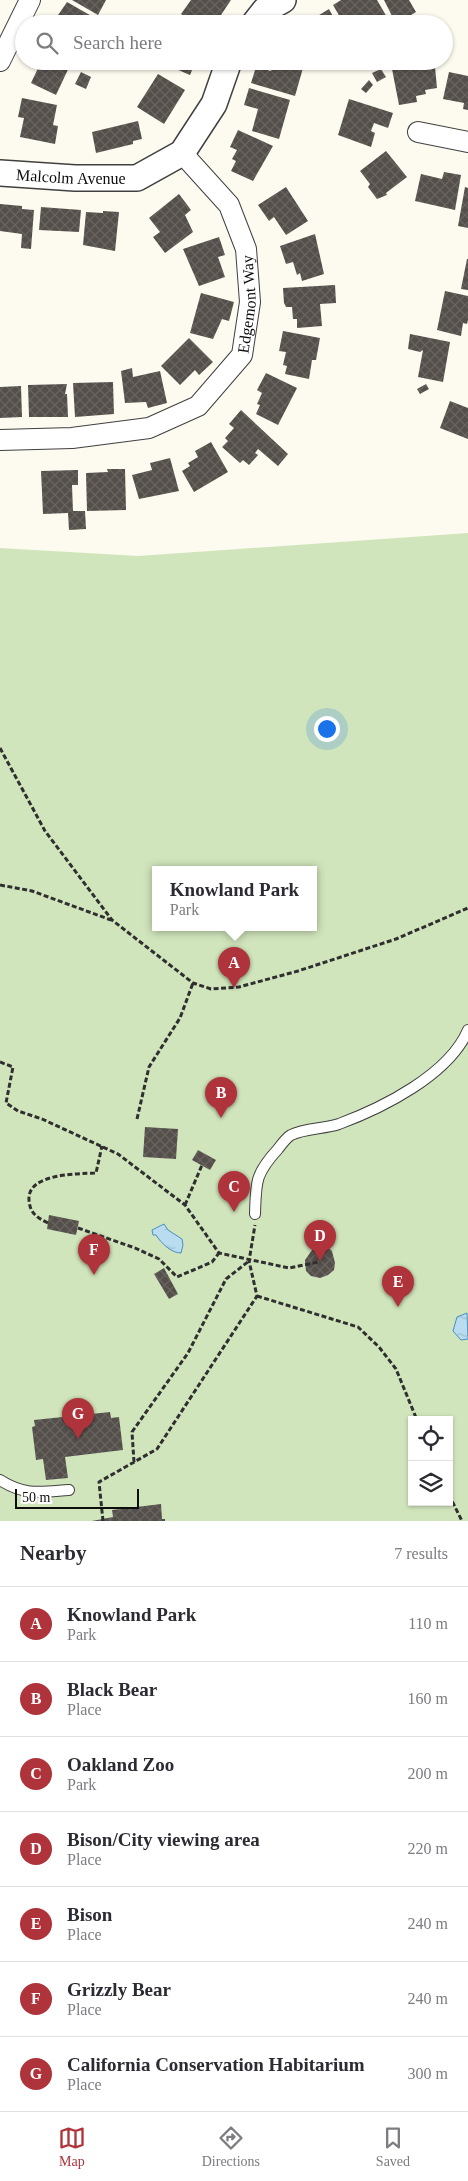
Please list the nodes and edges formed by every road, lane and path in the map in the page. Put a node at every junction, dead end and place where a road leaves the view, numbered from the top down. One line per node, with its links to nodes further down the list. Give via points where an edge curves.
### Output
1 (30, 0): 3 (street)
2 (283, 0): 4 (street)
3 (23, 15)
4 (261, 15)
5 (15, 30): 6 (street)
6 (0, 61)
7 (226, 70): 10 (street, Malcolm Avenue, via 214,104)
8 (418, 132): 9 (street)
9 (468, 142)
10 (182, 153): 11 (street, Malcolm Avenue, via 138,178); 12 (street, Edgemont Way, via 229,205 246,248 250,302 242,355 198,406 149,428 72,438)
11 (0, 173)
12 (0, 440)
13 (0, 748): 16 (path, via 46,831)
14 (0, 885): 16 (path, via 32,890)
15 (468, 908): 17 (path, via 396,939 298,971 239,986 211,989)
16 (112, 920): 17 (path)
17 (193, 983): 20 (path, via 180,1018 149,1067)
18 (468, 1030): 24 (lane, via 448,1059 428,1077 378,1108 337,1124 290,1136 261,1168)
19 (0, 1062): 21 (path, via 13,1067 6,1103)
20 (137, 1118)
21 (102, 1146): 23 (path, via 118,1154); 25 (path, via 96,1173 45,1178 36,1185 29,1196 30,1210)
22 (202, 1165): 23 (path)
23 (185, 1205): 27 (path)
24 (255, 1214): 28 (path, via 255,1236)
25 (48, 1223)
26 (78, 1228): 27 (path, via 159,1259 177,1277 212,1262)
27 (219, 1253): 28 (path)
28 (249, 1261): 29 (path, via 289,1268); 30 (path); 32 (path, via 226,1278 188,1353 132,1432)
29 (319, 1262)
30 (258, 1296): 31 (path, via 358,1327 396,1369); 32 (path, via 157,1449)
31 (415, 1416)
32 (134, 1462): 36 (path, via 99,1482)
33 (0, 1480): 34 (lane, via 28,1493)
34 (69, 1490)
35 (453, 1502): 37 (path)
36 (103, 1521)
37 (462, 1521)

